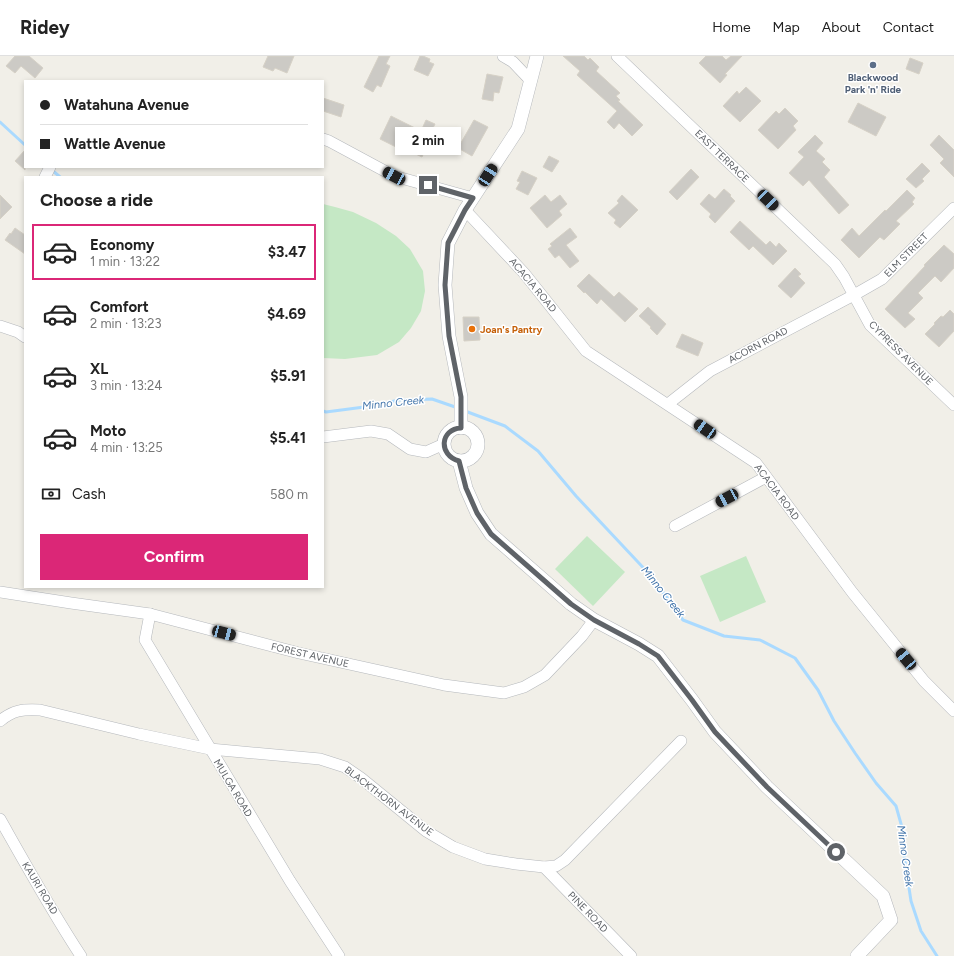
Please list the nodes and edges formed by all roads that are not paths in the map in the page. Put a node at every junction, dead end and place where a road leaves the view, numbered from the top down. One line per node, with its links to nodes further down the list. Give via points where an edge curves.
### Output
1 (503, 56): 4 (street, via 513,62)
2 (537, 56): 4 (street)
3 (617, 56): 9 (street, EAST TERRACE, via 835,264)
4 (531, 81): 6 (street, via 518,129)
5 (324, 139): 6 (street, via 394,176)
6 (473, 198): 8 (street)
7 (954, 208): 9 (street, ELM STREET, via 882,279)
8 (465, 210): 12 (street, ACACIA ROAD, via 524,273 586,351); 14 (street, via 448,243 445,285 449,336 461,402)
9 (854, 295): 12 (street, ACORN ROAD, via 710,370); 13 (street, CYPRESS AVENUE, via 870,325)
10 (0, 326): 11 (street)
11 (24, 336)
12 (668, 404): 18 (street, ACACIA ROAD, via 756,463)
13 (954, 405)
14 (461, 422): 16 (street, via 448,433); 17 (street, via 475,436 477,444 474,455)
15 (324, 437): 16 (street, via 371,431 388,434 410,449 426,452)
16 (444, 444): 17 (street, via 445,452 453,460)
17 (459, 461): 22 (street, via 466,488 477,513 491,534 571,604)
18 (766, 477): 19 (street); 23 (street, ACACIA ROAD, via 852,592 924,681)
19 (675, 526)
20 (0, 592): 21 (street, FOREST AVENUE)
21 (150, 614): 22 (street, FOREST AVENUE, via 299,653 444,685 504,692 524,688 545,675); 26 (street, MULGA ROAD, via 145,640)
22 (594, 620): 32 (street, via 658,656 715,732 767,787 882,896 891,920)
23 (954, 711)
24 (0, 721): 26 (street, BLACKTHORN AVENUE, via 7,715 24,709 40,710)
25 (681, 741): 28 (street, BLACKTHORN AVENUE, via 565,860 556,866)
26 (210, 748): 28 (street, BLACKTHORN AVENUE, via 320,759 345,767 426,831 453,847 485,859); 30 (street, MULGA ROAD, via 290,881)
27 (0, 819): 29 (street, KAURI ROAD)
28 (544, 867): 31 (street, PINE ROAD)
29 (81, 956)
30 (340, 956)
31 (631, 956)
32 (857, 956)

